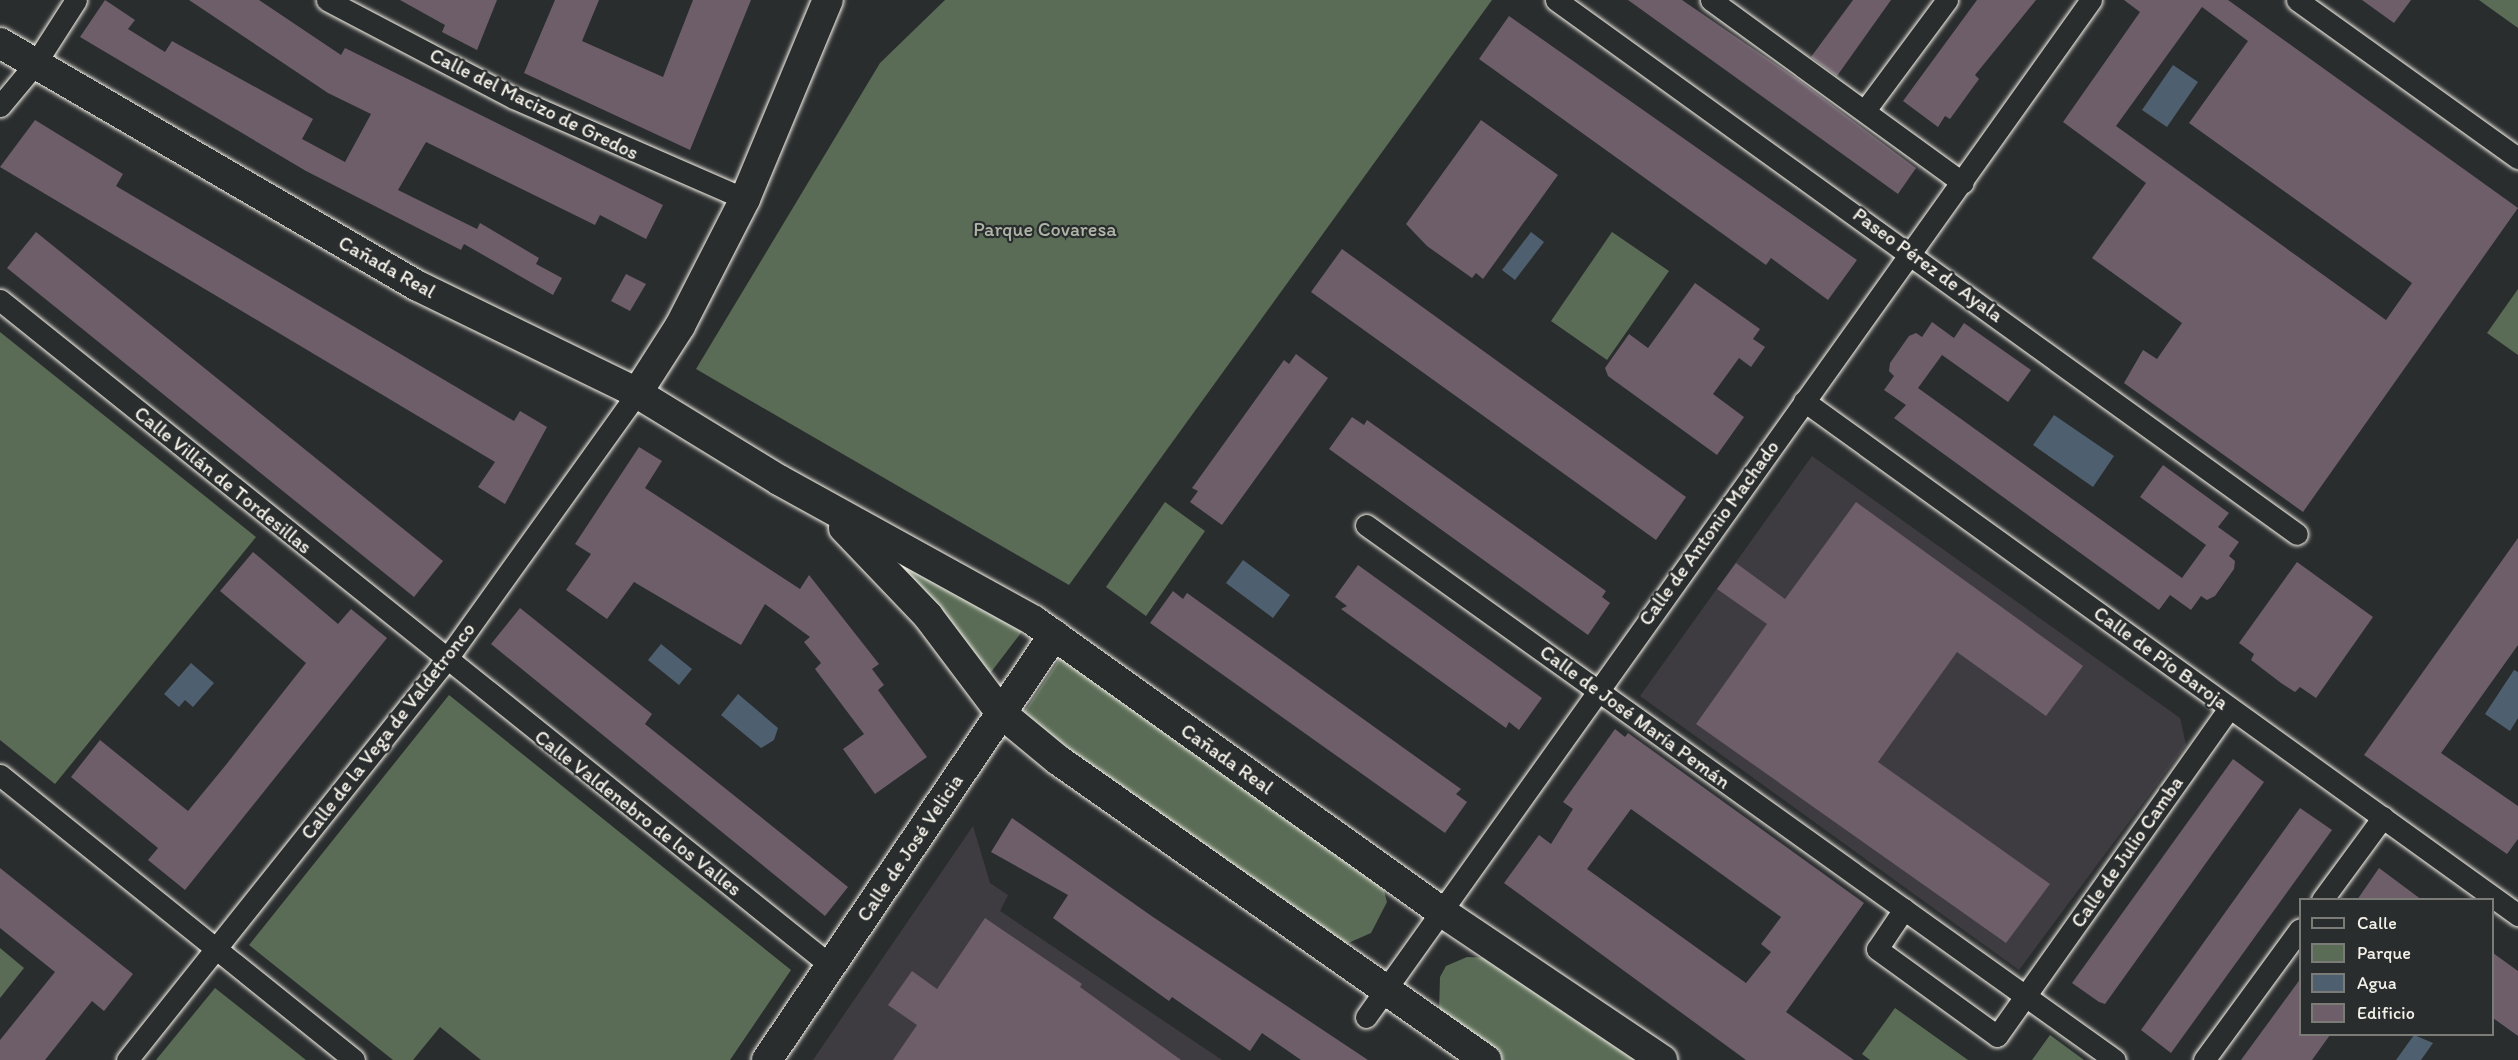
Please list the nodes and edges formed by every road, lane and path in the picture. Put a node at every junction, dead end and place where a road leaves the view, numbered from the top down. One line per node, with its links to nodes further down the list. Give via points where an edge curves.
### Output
1 (76, 0): 10 (street)
2 (327, 0): 15 (street, Calle del Macizo de Gredos, via 514,98)
3 (828, 0): 15 (street)
4 (1556, 0): 16 (street, Paseo Pérez de Ayala)
5 (1711, 0): 12 (street)
6 (1947, 0): 12 (street)
7 (2091, 0): 14 (street, Calle de Antonio Machado)
8 (2298, 0): 13 (street)
9 (0, 43): 10 (street, Cañada Real)
10 (35, 64): 11 (street); 18 (street, Cañada Real, via 418,286)
11 (0, 106)
12 (1866, 109): 14 (street)
13 (2518, 158)
14 (1963, 183): 16 (street, Calle de Antonio Machado)
15 (745, 199): 18 (street, via 680,326)
16 (1912, 252): 19 (street, Calle de Antonio Machado); 22 (street, Paseo Pérez de Ayala)
17 (0, 300): 24 (street, Calle Villán de Tordesillas)
18 (637, 393): 20 (street, Cañada Real); 24 (street, Calle de la Vega de Valdetronco)
19 (1804, 401): 25 (street, Calle de Antonio Machado); 26 (street, Calle de Pío Baroja)
20 (779, 480): 23 (street, Cañada Real); 27 (street, Cañada Real, via 860,541 928,616)
21 (1366, 525): 25 (street, Calle de José María Pemán)
22 (2298, 534)
23 (1054, 635): 27 (street, Calle de José Velicia); 31 (street, Cañada Real)
24 (447, 660): 35 (street, Calle de la Vega de Valdetronco); 36 (street, Calle Valdenebro de los Valles)
25 (1598, 690): 31 (street, Calle de Antonio Machado); 32 (street, Calle de José María Pemán)
26 (2229, 708): 29 (street, Calle de Pío Baroja); 38 (street, Calle de Julio Camba)
27 (1000, 713): 36 (street, Calle de José Velicia); 37 (street, Cañada Real, via 1058,760)
28 (0, 775): 35 (street)
29 (2383, 817): 30 (street); 33 (street, Calle de Pío Baroja)
30 (2323, 898)
31 (1439, 909): 37 (street, Calle de Antonio Machado); 44 (street, Cañada Real)
32 (1904, 909): 38 (street, Calle de José María Pemán); 38 (street, via 1877,949 1997,1036)
33 (2518, 915)
34 (2299, 932): 46 (street)
35 (218, 948): 40 (street, Calle de la Vega de Valdetronco); 41 (street)
36 (830, 965): 42 (street, Calle de José Velicia)
37 (1384, 991): 39 (street, Calle de Antonio Machado); 43 (street, Cañada Real)
38 (2025, 996): 45 (street, Calle de José María Pemán)
39 (1366, 1017)
40 (127, 1060)
41 (354, 1060)
42 (766, 1060)
43 (1485, 1060)
44 (1662, 1060)
45 (2115, 1060)
46 (2205, 1060)

